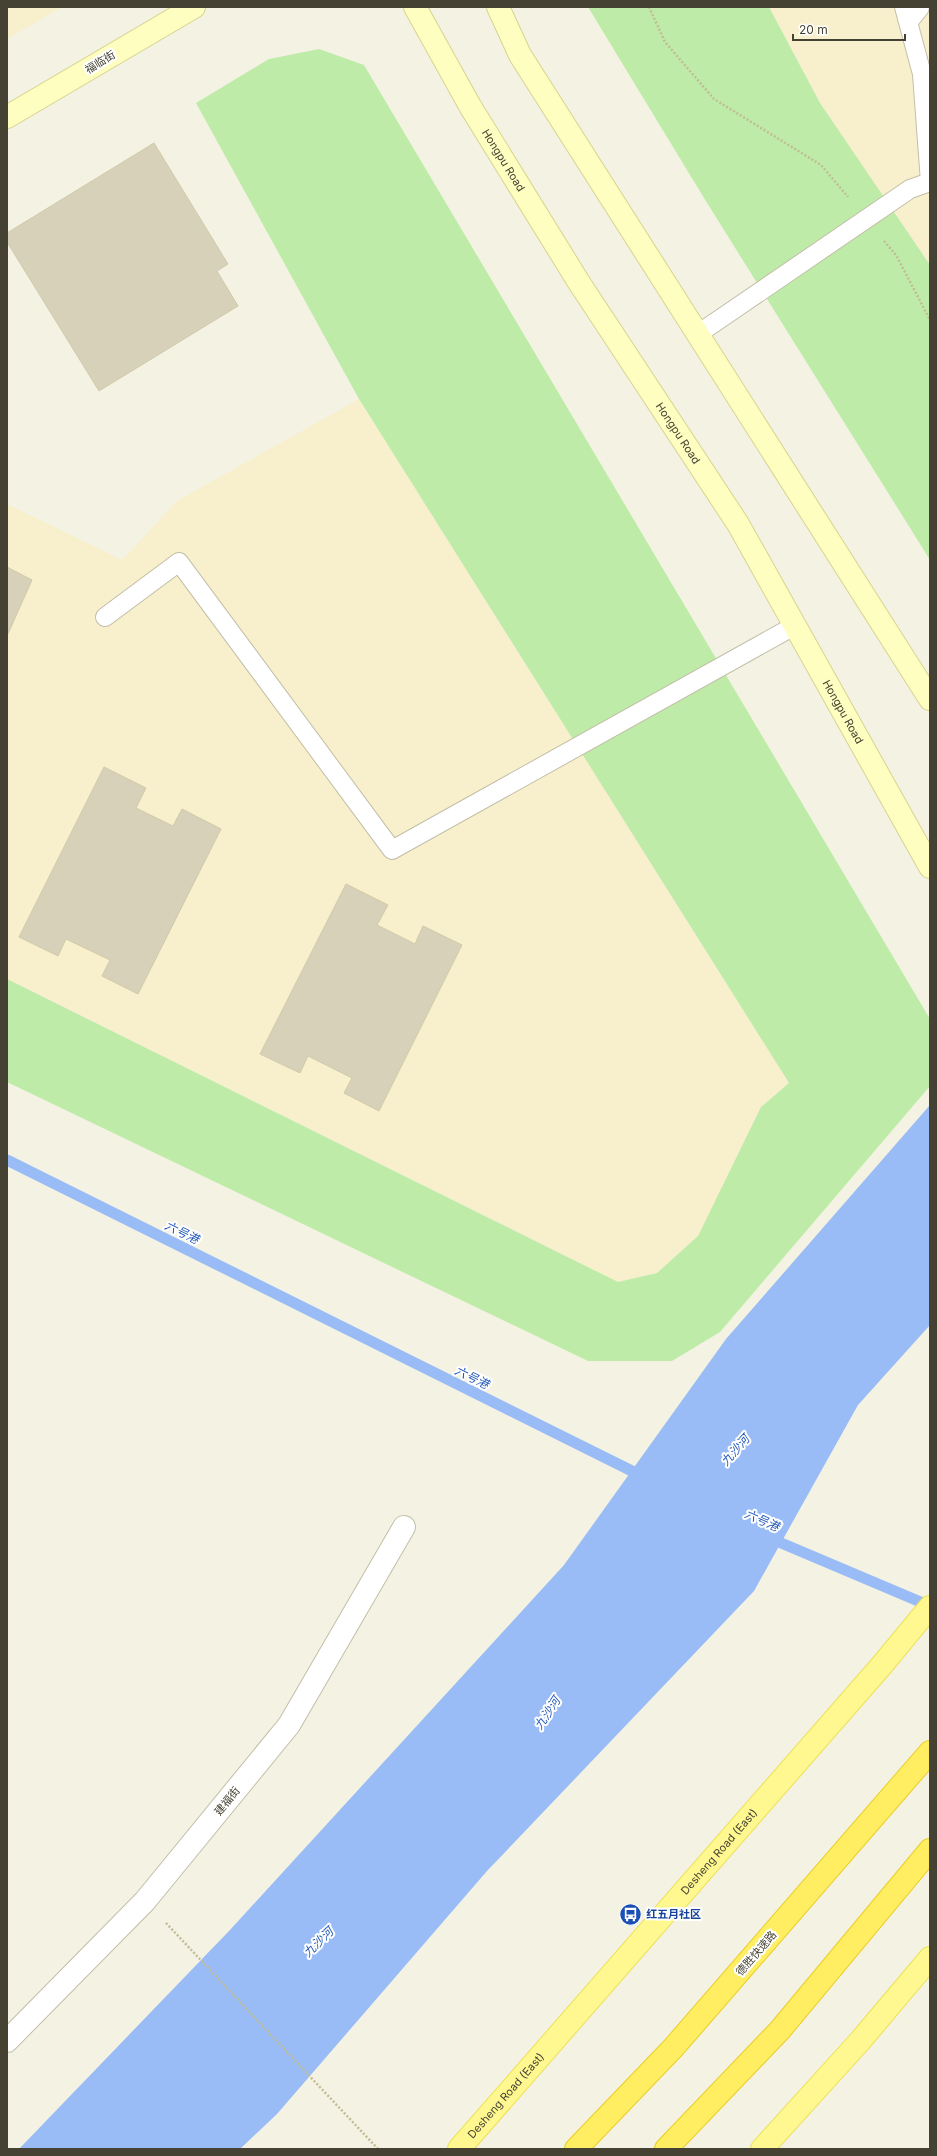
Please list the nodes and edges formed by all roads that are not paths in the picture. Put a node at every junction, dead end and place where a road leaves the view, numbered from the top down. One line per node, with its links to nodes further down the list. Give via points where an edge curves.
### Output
1 (194, 7): 5 (main road, 福临街)
2 (415, 7): 9 (main road, Hongpu Road, via 470,106 578,281 738,524)
3 (498, 7): 7 (main road, via 520,55)
4 (910, 11): 6 (lane, via 922,74)
5 (7, 117)
6 (930, 182): 7 (lane, via 910,189)
7 (698, 334): 10 (main road)
8 (105, 617): 9 (lane, via 179,562 392,850)
9 (794, 626): 11 (main road, Hongpu Road)
10 (930, 699)
11 (930, 867)
12 (404, 1527): 17 (street, 建福街, via 289,1726 145,1901)
13 (930, 1607): 18 (main road, Desheng Road (East))
14 (930, 1752): 19 (highway, 德胜快速路, via 674,2047)
15 (930, 1850): 20 (highway, via 780,2030)
16 (930, 1958): 21 (main road, via 860,2041)
17 (7, 2041)
18 (459, 2149)
19 (576, 2149)
20 (666, 2149)
21 (762, 2149)

